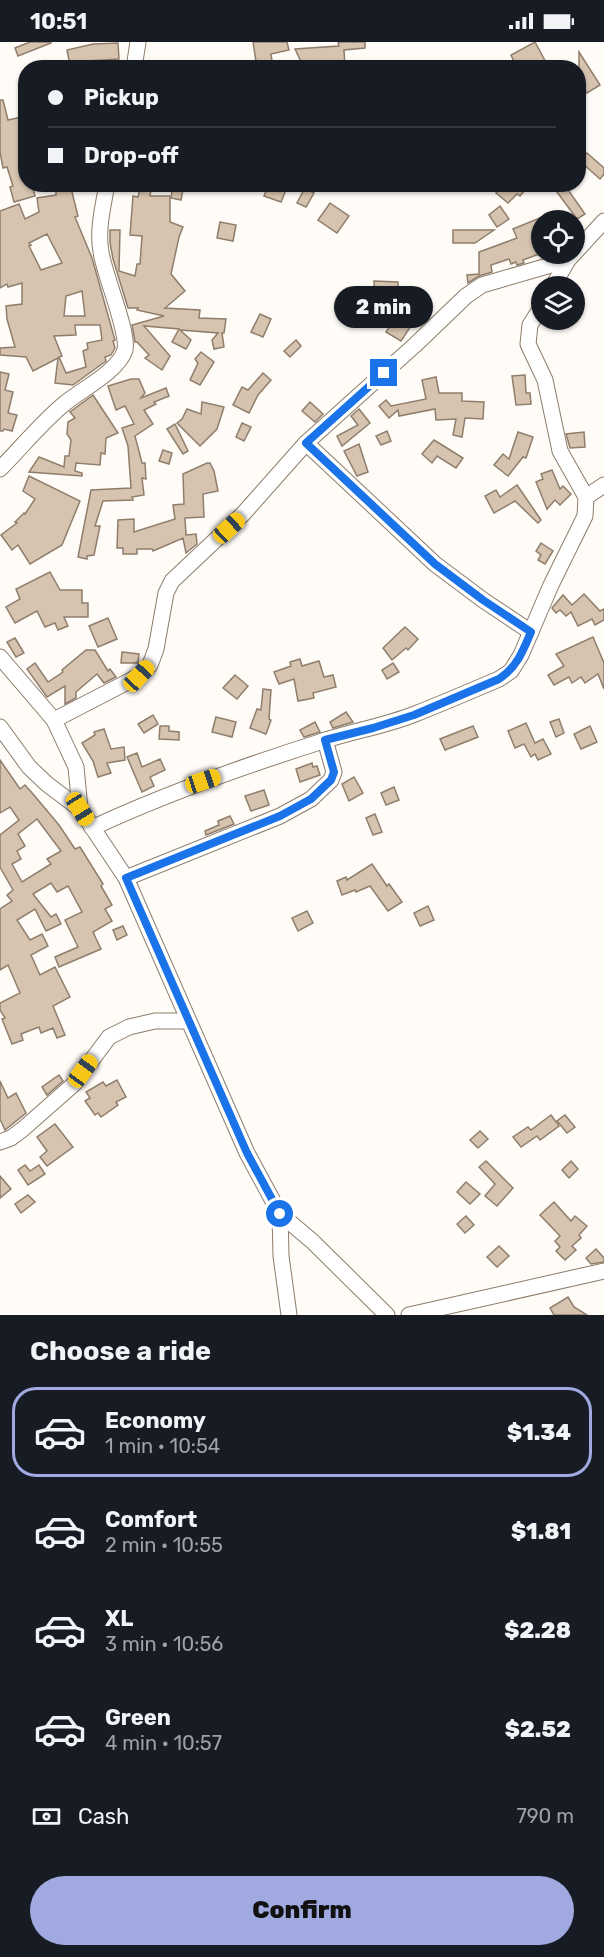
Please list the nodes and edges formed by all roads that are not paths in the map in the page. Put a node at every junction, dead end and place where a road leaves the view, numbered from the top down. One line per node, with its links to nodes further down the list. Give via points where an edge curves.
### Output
1 (138, 42): 2 (street)
2 (135, 60)
3 (106, 192): 9 (street, via 100,247 125,349 97,382 64,403)
4 (604, 221): 5 (street)
5 (585, 242)
6 (554, 264): 8 (street, via 473,291)
7 (531, 323): 11 (street, via 528,344 545,380 560,452)
8 (306, 443): 12 (street, via 435,564); 14 (street, via 243,514 172,581 165,593 150,665 139,676)
9 (0, 469)
10 (604, 485): 11 (street)
11 (586, 497): 12 (street, via 585,516)
12 (531, 632): 16 (street, via 511,671 499,679 414,715)
13 (0, 657): 14 (street)
14 (54, 720): 17 (street, via 76,767)
15 (0, 728): 17 (street, via 29,767)
16 (325, 740): 18 (street, via 203,781); 19 (street, via 334,772 311,799 280,816)
17 (80, 809): 18 (street)
18 (92, 828): 19 (street)
19 (126, 878): 20 (street)
20 (188, 1021): 21 (street, via 155,1021 109,1037 74,1084 23,1129); 22 (street, via 247,1153)
21 (0, 1142)
22 (280, 1214): 24 (street); 25 (street)
23 (604, 1271): 26 (street)
24 (289, 1315)
25 (387, 1315)
26 (409, 1315)

